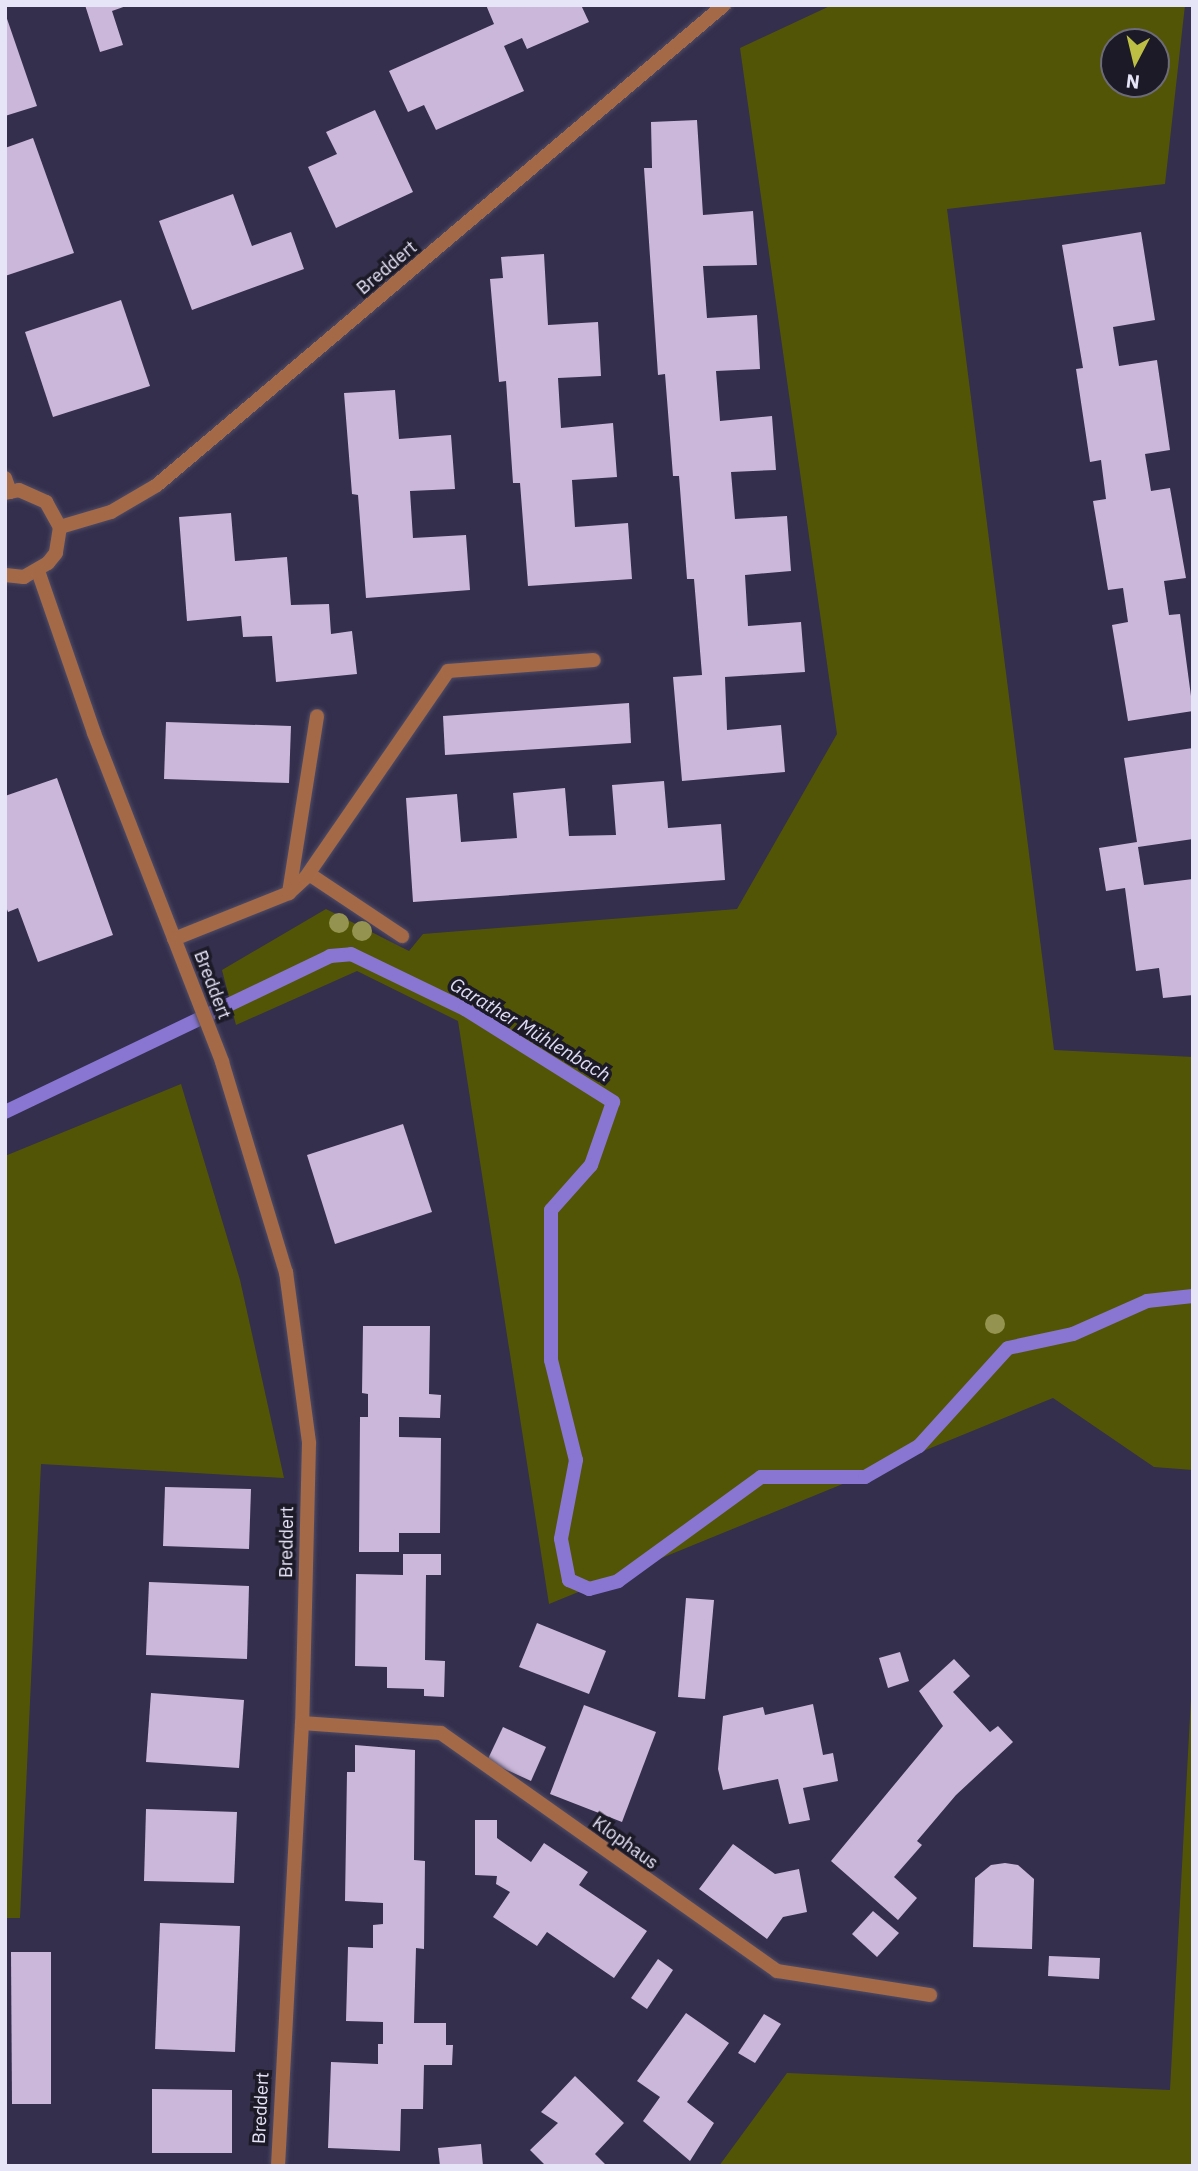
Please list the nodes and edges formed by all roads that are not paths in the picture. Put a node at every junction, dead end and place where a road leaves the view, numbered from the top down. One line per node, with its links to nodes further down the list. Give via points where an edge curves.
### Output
1 (719, 6): 4 (street, Breddert, via 194,455 111,512)
2 (5, 478): 3 (street)
3 (7, 492): 4 (street, via 19,490 46,502)
4 (60, 527): 5 (street, via 55,553)
5 (38, 571): 6 (street, via 24,577); 12 (street, Breddert, via 94,733)
6 (5, 575)
7 (594, 660): 9 (street, Breddert, via 448,671)
8 (317, 716): 10 (street)
9 (309, 874): 10 (street, Breddert); 11 (street)
10 (289, 893): 12 (street, Breddert)
11 (402, 936)
12 (174, 939): 13 (street, Breddert, via 222,1062 286,1272 307,1430)
13 (302, 1723): 14 (street, Klophaus, via 441,1733 777,1971); 15 (street, Breddert)
14 (930, 1995)
15 (278, 2166)

